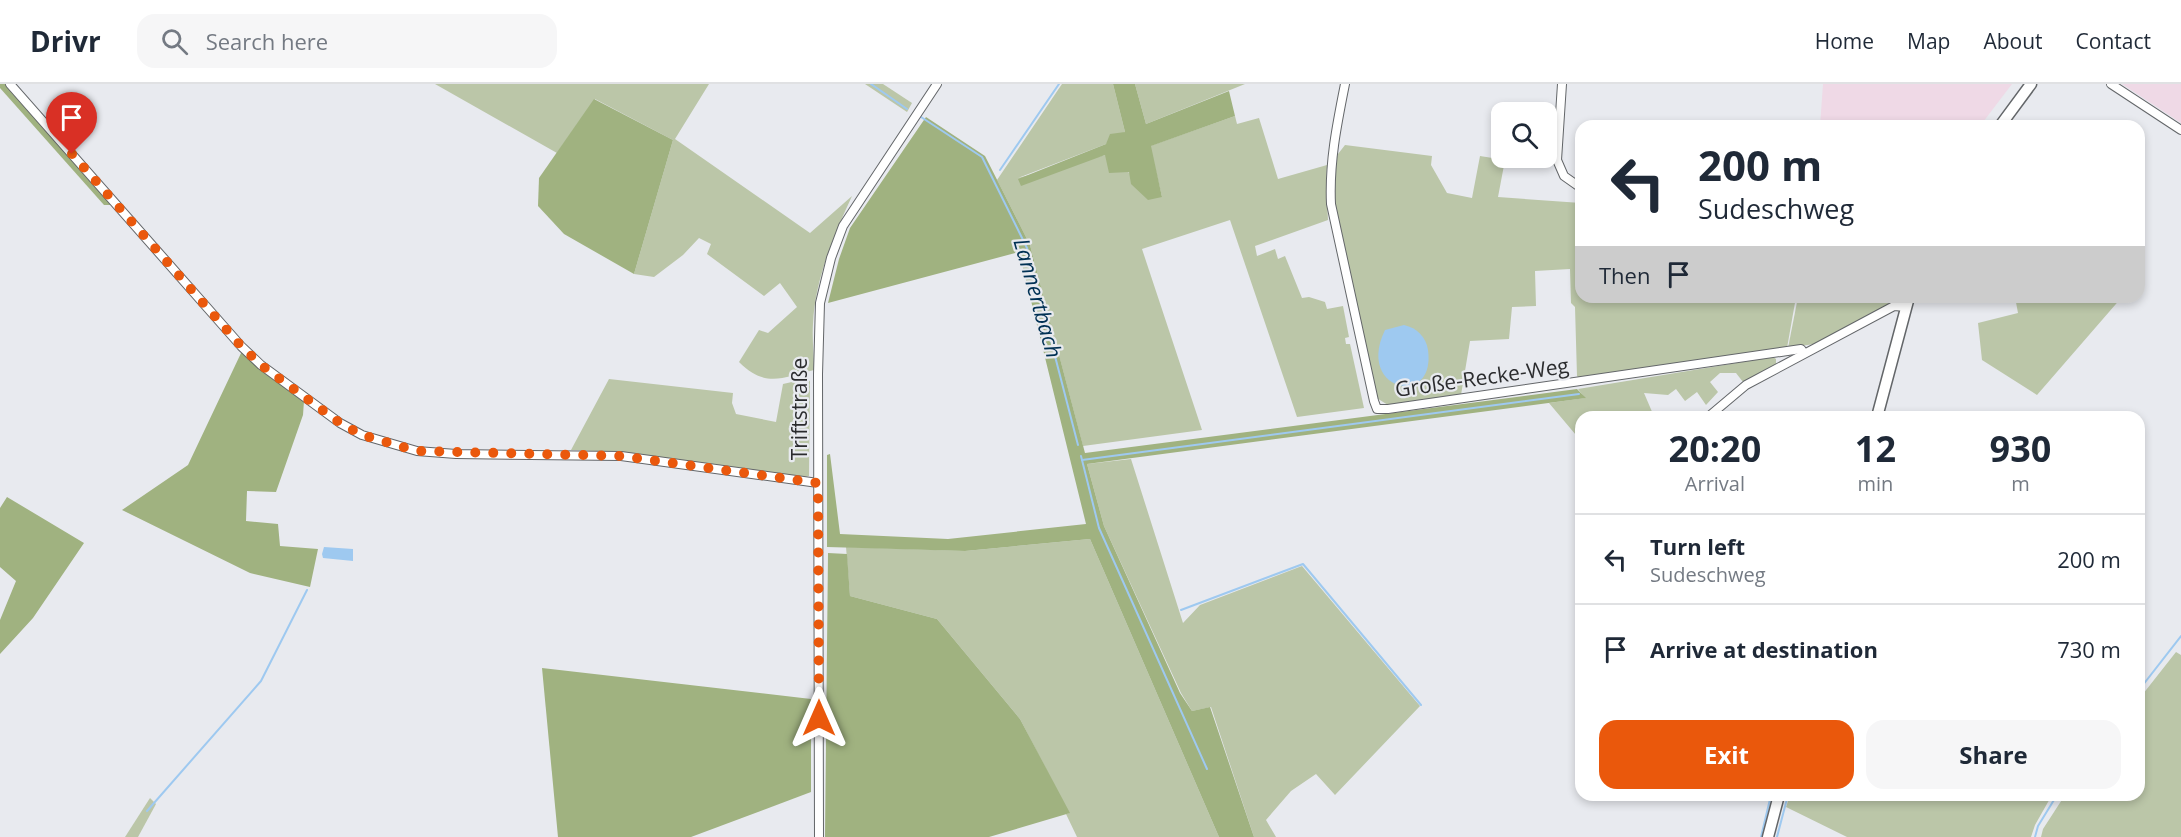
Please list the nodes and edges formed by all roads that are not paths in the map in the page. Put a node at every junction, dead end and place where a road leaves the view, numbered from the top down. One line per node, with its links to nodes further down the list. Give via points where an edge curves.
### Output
1 (10, 84): 17 (street, via 241,346 294,390 362,435 417,451 621,456)
2 (937, 84): 17 (street, Triftstraße, via 859,199 831,258 818,324)
3 (1345, 84): 13 (street, Große-Recke-Weg, via 1334,143 1331,204 1377,409)
4 (1562, 84): 9 (street, via 1557,159 1564,176)
5 (2031, 84): 7 (main road)
6 (2111, 84): 8 (street)
7 (2004, 120)
8 (2181, 130)
9 (1575, 184)
10 (1904, 303): 12 (street, Große-Recke-Weg)
11 (1907, 303): 16 (main road)
12 (1804, 352): 13 (street, Große-Recke-Weg, via 1801,349); 14 (street, Große-Recke-Weg)
13 (1778, 353): 14 (street)
14 (1784, 364): 15 (street, Große-Recke-Weg, via 1746,385)
15 (1715, 411)
16 (1879, 411)
17 (818, 483): 19 (street, Triftstraße)
18 (1777, 801): 20 (main road)
19 (819, 837)
20 (1768, 837)

